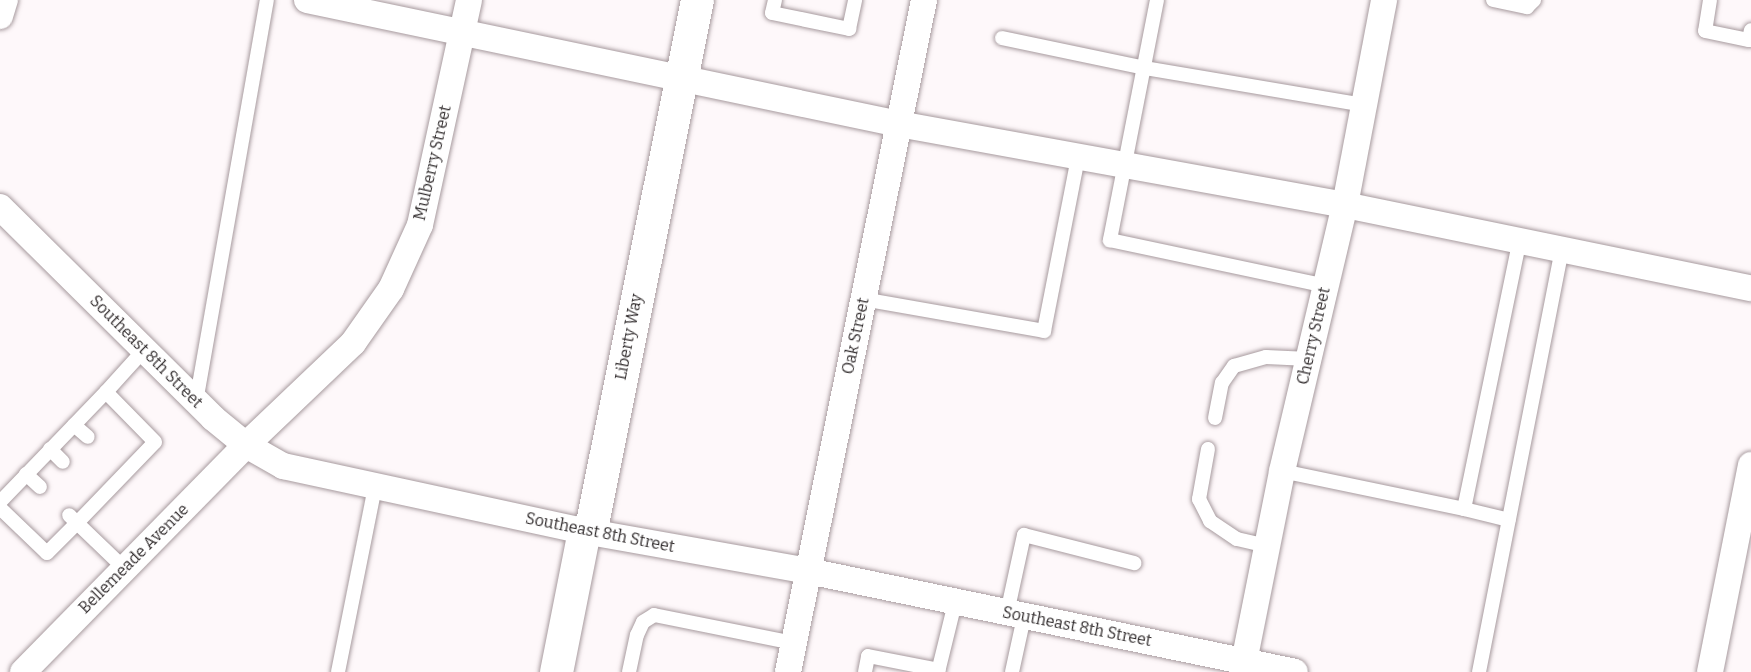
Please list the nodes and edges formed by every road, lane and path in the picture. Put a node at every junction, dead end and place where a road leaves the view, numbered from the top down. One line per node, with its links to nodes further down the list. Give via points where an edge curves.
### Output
1 (5, 0): 14 (street)
2 (267, 0): 34 (lane)
3 (307, 0): 16 (street)
4 (469, 0): 16 (street, Mulberry Street)
5 (697, 0): 19 (street, Liberty Way)
6 (775, 0): 7 (lane, via 772,13 849,29)
7 (855, 0)
8 (924, 0): 21 (street, Oak Street)
9 (1157, 0): 18 (lane)
10 (1384, 0): 20 (street, Cherry Street)
11 (1493, 0): 12 (lane, via 1527,7)
12 (1534, 0)
13 (1710, 0): 15 (lane, via 1705,31 1749,40)
14 (0, 16)
15 (1751, 30)
16 (463, 32): 19 (street); 38 (street, Mulberry Street, via 420,225 391,289 353,343)
17 (1002, 38): 18 (lane)
18 (1144, 68): 20 (lane); 23 (lane)
19 (681, 79): 21 (street); 52 (street, Liberty Way, via 592,523)
20 (1364, 105): 24 (street, Cherry Street)
21 (899, 124): 22 (street); 30 (street, Oak Street)
22 (1078, 157): 23 (street); 30 (lane, via 1044,331)
23 (1127, 165): 24 (street); 28 (lane, via 1110,240)
24 (1345, 205): 26 (street); 28 (street, Cherry Street)
25 (0, 207): 31 (street, Southeast 8th Street)
26 (1520, 239): 27 (street); 49 (lane)
27 (1562, 247): 29 (street); 51 (lane)
28 (1326, 286): 32 (street, Cherry Street)
29 (1751, 288)
30 (863, 299): 56 (street, Oak Street)
31 (144, 350): 33 (lane); 34 (street, Southeast 8th Street)
32 (1309, 359): 35 (lane, via 1266,357 1234,366 1222,383); 43 (street, Cherry Street)
33 (106, 392): 36 (lane); 50 (lane, via 155,442)
34 (196, 402): 38 (street, Southeast 8th Street)
35 (1215, 418)
36 (74, 424): 37 (lane); 39 (lane)
37 (88, 438)
38 (246, 445): 45 (street, Southeast 8th Street, via 283,466); 55 (street, Bellemeade Avenue)
39 (50, 449): 41 (lane); 44 (lane)
40 (1208, 449): 53 (lane, via 1199,499 1210,521 1237,539)
41 (63, 462)
42 (1751, 465): 71 (street)
43 (1282, 471): 49 (lane); 53 (street, Cherry Street)
44 (26, 474): 46 (lane); 47 (lane)
45 (375, 486): 52 (street, Southeast 8th Street); 63 (lane)
46 (40, 487)
47 (0, 502)
48 (0, 508): 50 (lane, via 47,553)
49 (1464, 509): 51 (lane)
50 (73, 519): 55 (lane)
51 (1509, 520): 70 (lane)
52 (584, 531): 56 (street, Southeast 8th Street); 64 (street, Liberty Way)
53 (1267, 546): 60 (street, Cherry Street)
54 (1134, 563): 58 (lane, via 1024,536)
55 (124, 568): 62 (street, Bellemeade Avenue)
56 (808, 571): 57 (street, Southeast 8th Street); 59 (street, Oak Street)
57 (956, 603): 58 (street, Southeast 8th Street); 61 (lane)
58 (1016, 615): 60 (street, Southeast 8th Street); 68 (lane)
59 (794, 643): 65 (lane, via 654,615 643,622 637,635); 66 (street, Oak Street)
60 (1243, 667): 69 (street, Southeast 8th Street)
61 (938, 671): 67 (lane, via 868,656)
62 (23, 672)
63 (338, 672)
64 (556, 672)
65 (629, 672)
66 (788, 672)
67 (865, 672)
68 (1012, 672)
69 (1295, 672)
70 (1479, 672)
71 (1710, 672)

